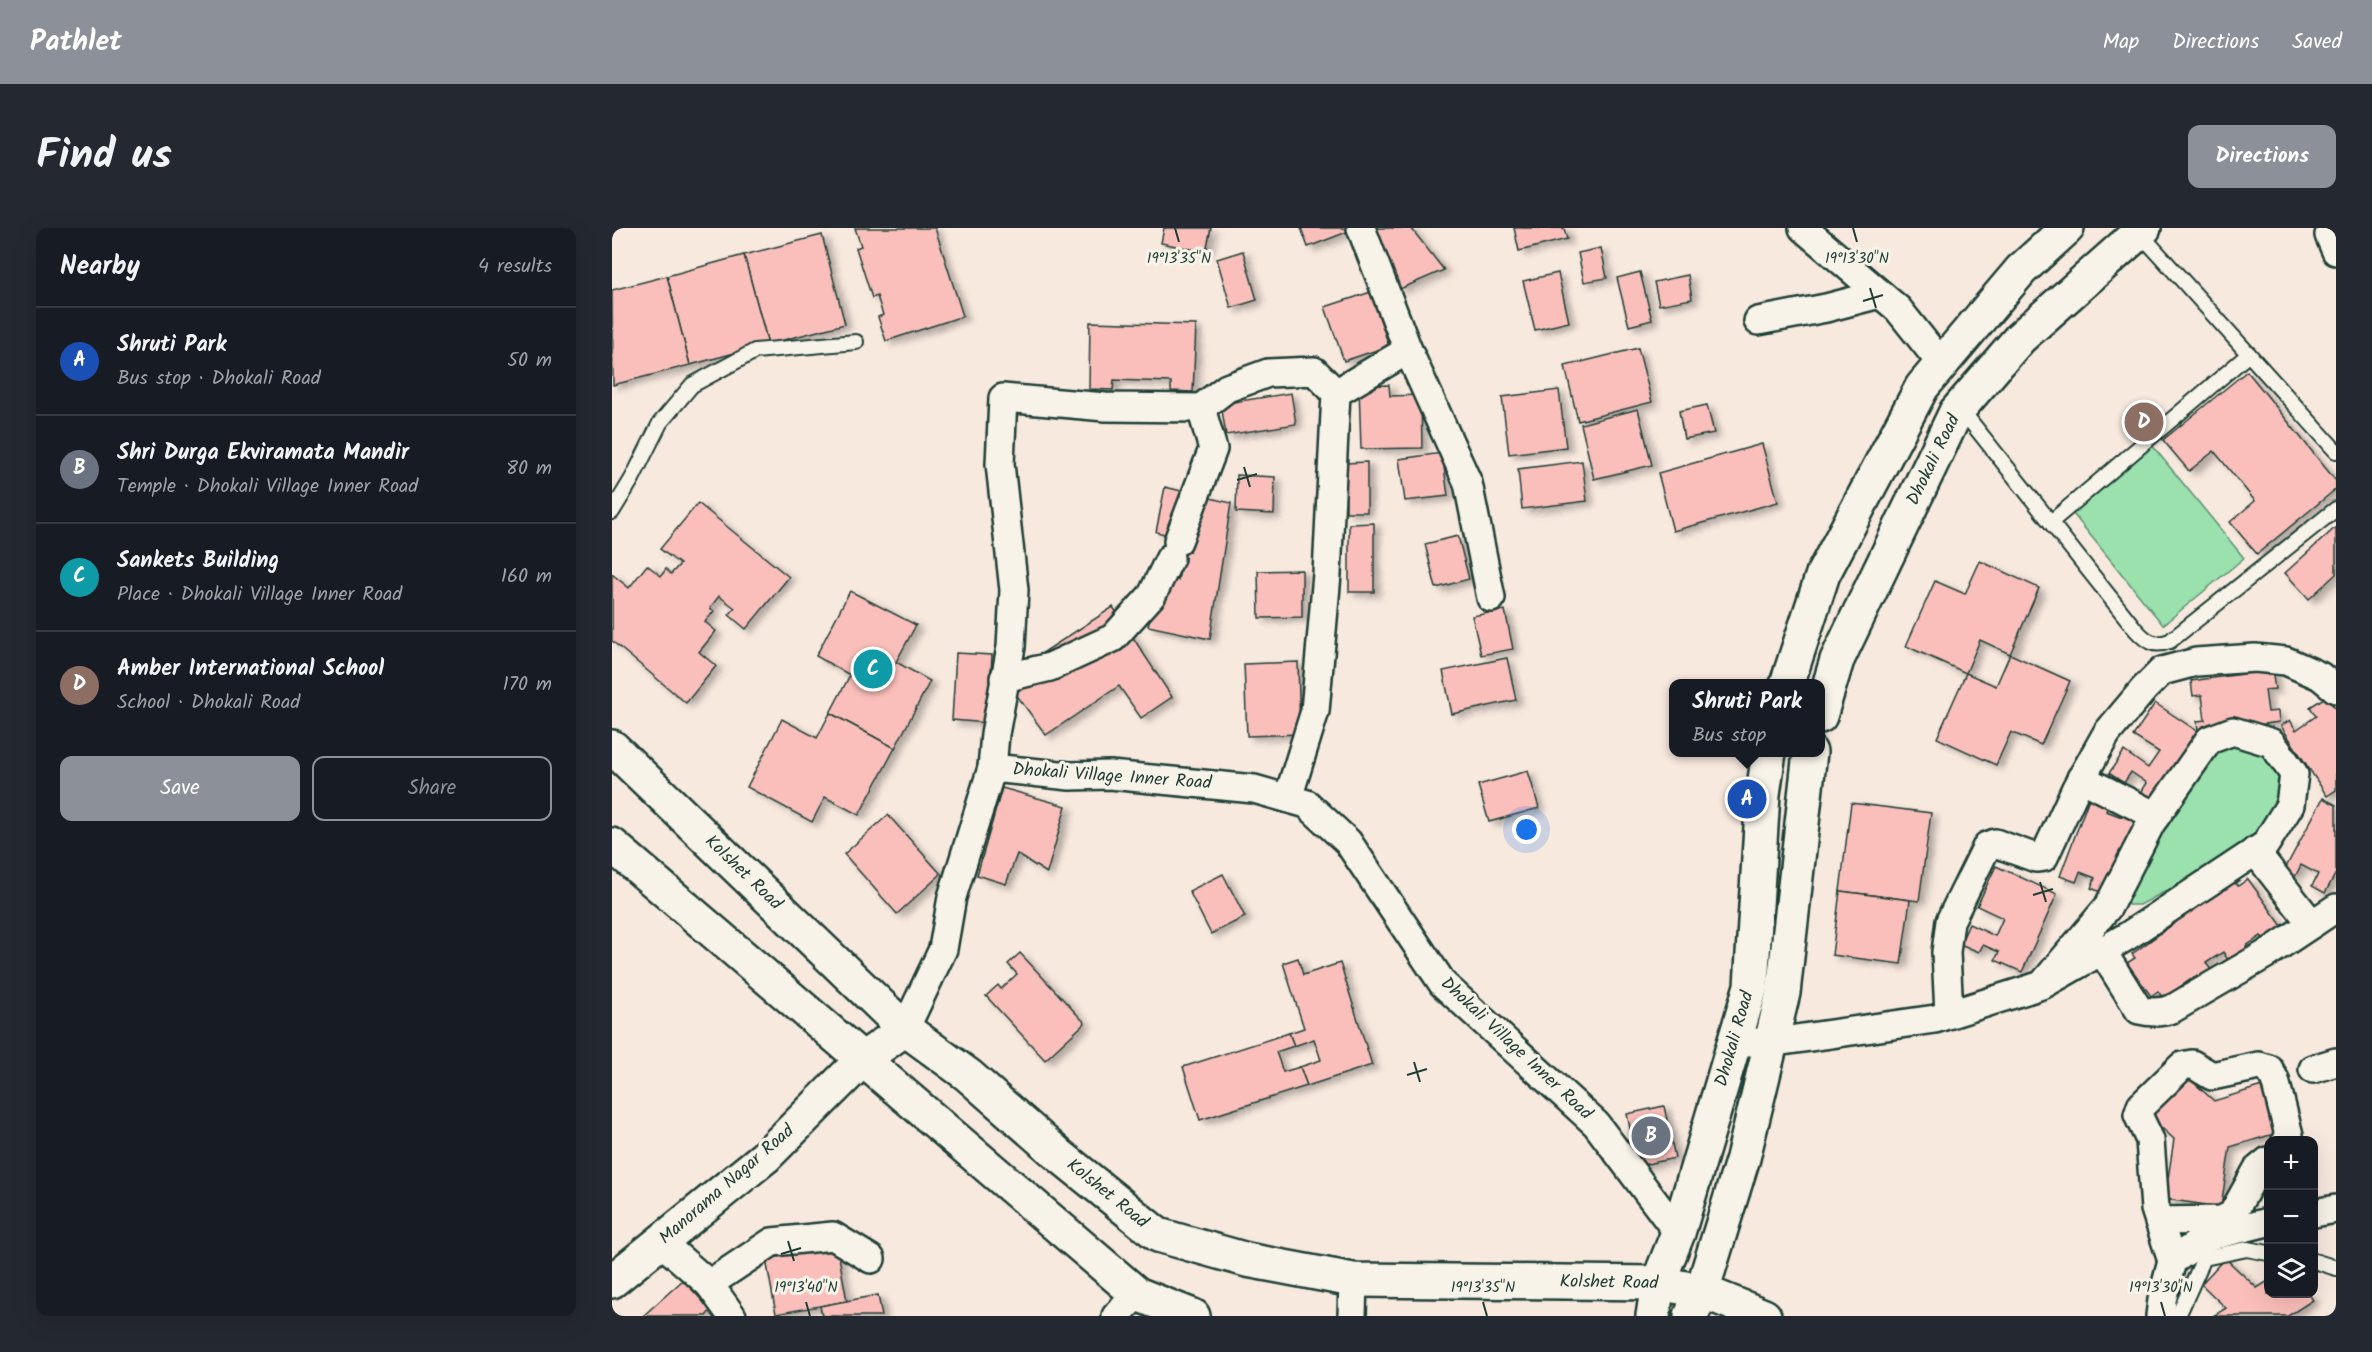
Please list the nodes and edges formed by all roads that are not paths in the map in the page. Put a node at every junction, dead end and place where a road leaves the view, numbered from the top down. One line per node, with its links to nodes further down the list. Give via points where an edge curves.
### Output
1 (1361, 228): 8 (street)
2 (1803, 228): 5 (street)
3 (2067, 228): 9 (street, via 2021,270)
4 (2141, 230): 10 (lane); 11 (street, Dhokali Road, via 2020,338)
5 (1880, 294): 6 (street); 9 (street)
6 (1758, 321)
7 (856, 342): 17 (lane, via 755,351 692,385 660,423)
8 (1408, 350): 12 (street); 21 (street, via 1468,483)
9 (1951, 352): 11 (street); 19 (street, via 1922,387)
10 (2249, 354): 15 (lane); 18 (lane)
11 (1991, 369): 14 (street, Dhokali Road)
12 (1336, 393): 13 (street, via 1314,371 1268,373 1227,388); 31 (street, via 1315,711)
13 (1201, 408): 22 (street, via 1213,449 1152,595 1113,638 1050,667); 22 (street, Dhokali Village Inner Road, via 1105,407 1003,398 1000,464 1014,590 1011,647)
14 (1960, 408): 18 (lane); 20 (street, Dhokali Road)
15 (2336, 451)
16 (2336, 509): 18 (lane, via 2160,645 2148,642 2136,630)
17 (612, 512)
18 (2051, 522)
19 (1834, 553): 20 (street); 23 (street, via 1823,574)
20 (1876, 580): 25 (street, Dhokali Road, via 1837,660)
21 (1491, 598)
22 (1004, 678): 29 (street, Dhokali Village Inner Road)
23 (1789, 679)
24 (2336, 689): 30 (street, via 2320,676 2286,661 2255,658 2196,662 2162,671 2107,733)
25 (1825, 702)
26 (612, 747): 40 (street, Kolshet Road)
27 (1769, 757): 41 (street, Dhokali Road, via 1763,794 1751,986)
28 (1810, 757): 42 (street, Dhokali Road, via 1783,993)
29 (992, 768): 31 (street, Dhokali Village Inner Road, via 1199,783 1254,789); 40 (street, Dhokali Village Inner Road, via 952,897 942,949)
30 (2081, 778): 32 (street); 39 (street, via 2044,856 2036,858 1995,843 1988,846 1950,921 1946,952)
31 (1288, 798): 50 (street, Dhokali Village Inner Road, via 1307,804 1348,842 1443,984 1596,1124)
32 (2156, 816): 34 (street, via 2209,740 2233,731 2272,743 2294,774 2290,805 2265,845); 38 (street, via 2108,907)
33 (612, 845): 43 (street)
34 (2255, 851): 36 (street); 37 (street)
35 (2336, 908): 36 (street)
36 (2312, 924): 37 (street, via 2163,1012 2139,1010)
37 (2102, 951): 38 (street)
38 (2042, 986): 39 (street)
39 (1949, 1014): 42 (street)
40 (906, 1029): 43 (street); 57 (street, Kolshet Road, via 968,1075 1158,1235 1247,1260)
41 (1735, 1041): 42 (street); 50 (street, Dhokali Road)
42 (1769, 1043): 61 (street, Dhokali Road, via 1743,1158)
43 (863, 1059): 51 (street, Manorama Nagar Road, via 765,1157); 62 (street)
44 (2288, 1136): 48 (street, via 2269,1069 2259,1066 2212,1076 2192,1064 2182,1066 2142,1106 2138,1115 2150,1140)
45 (2264, 1164): 48 (street, via 2232,1215 2221,1220)
46 (2336, 1209): 47 (street)
47 (2318, 1212)
48 (2159, 1221): 54 (street)
49 (2264, 1223): 54 (street, via 2207,1237)
50 (1678, 1233): 59 (street, Dhokali Road)
51 (661, 1242): 58 (street, Manorama Nagar Road); 60 (street)
52 (2264, 1252): 69 (lane, via 2247,1249 2204,1258)
53 (870, 1259): 60 (street, via 833,1236 772,1242)
54 (2172, 1261): 68 (street)
55 (2318, 1263): 56 (lane)
56 (2336, 1268)
57 (1353, 1280): 59 (street, Kolshet Road); 66 (street)
58 (612, 1281)
59 (1658, 1283): 61 (street, Kolshet Road); 67 (street, Dhokali Road)
60 (709, 1284): 64 (street)
61 (1696, 1303): 63 (street, Kolshet Road)
62 (1127, 1305): 65 (street)
63 (1750, 1315)
64 (732, 1316)
65 (1193, 1316)
66 (1352, 1316)
67 (1653, 1316)
68 (2160, 1316)
69 (2178, 1316)

